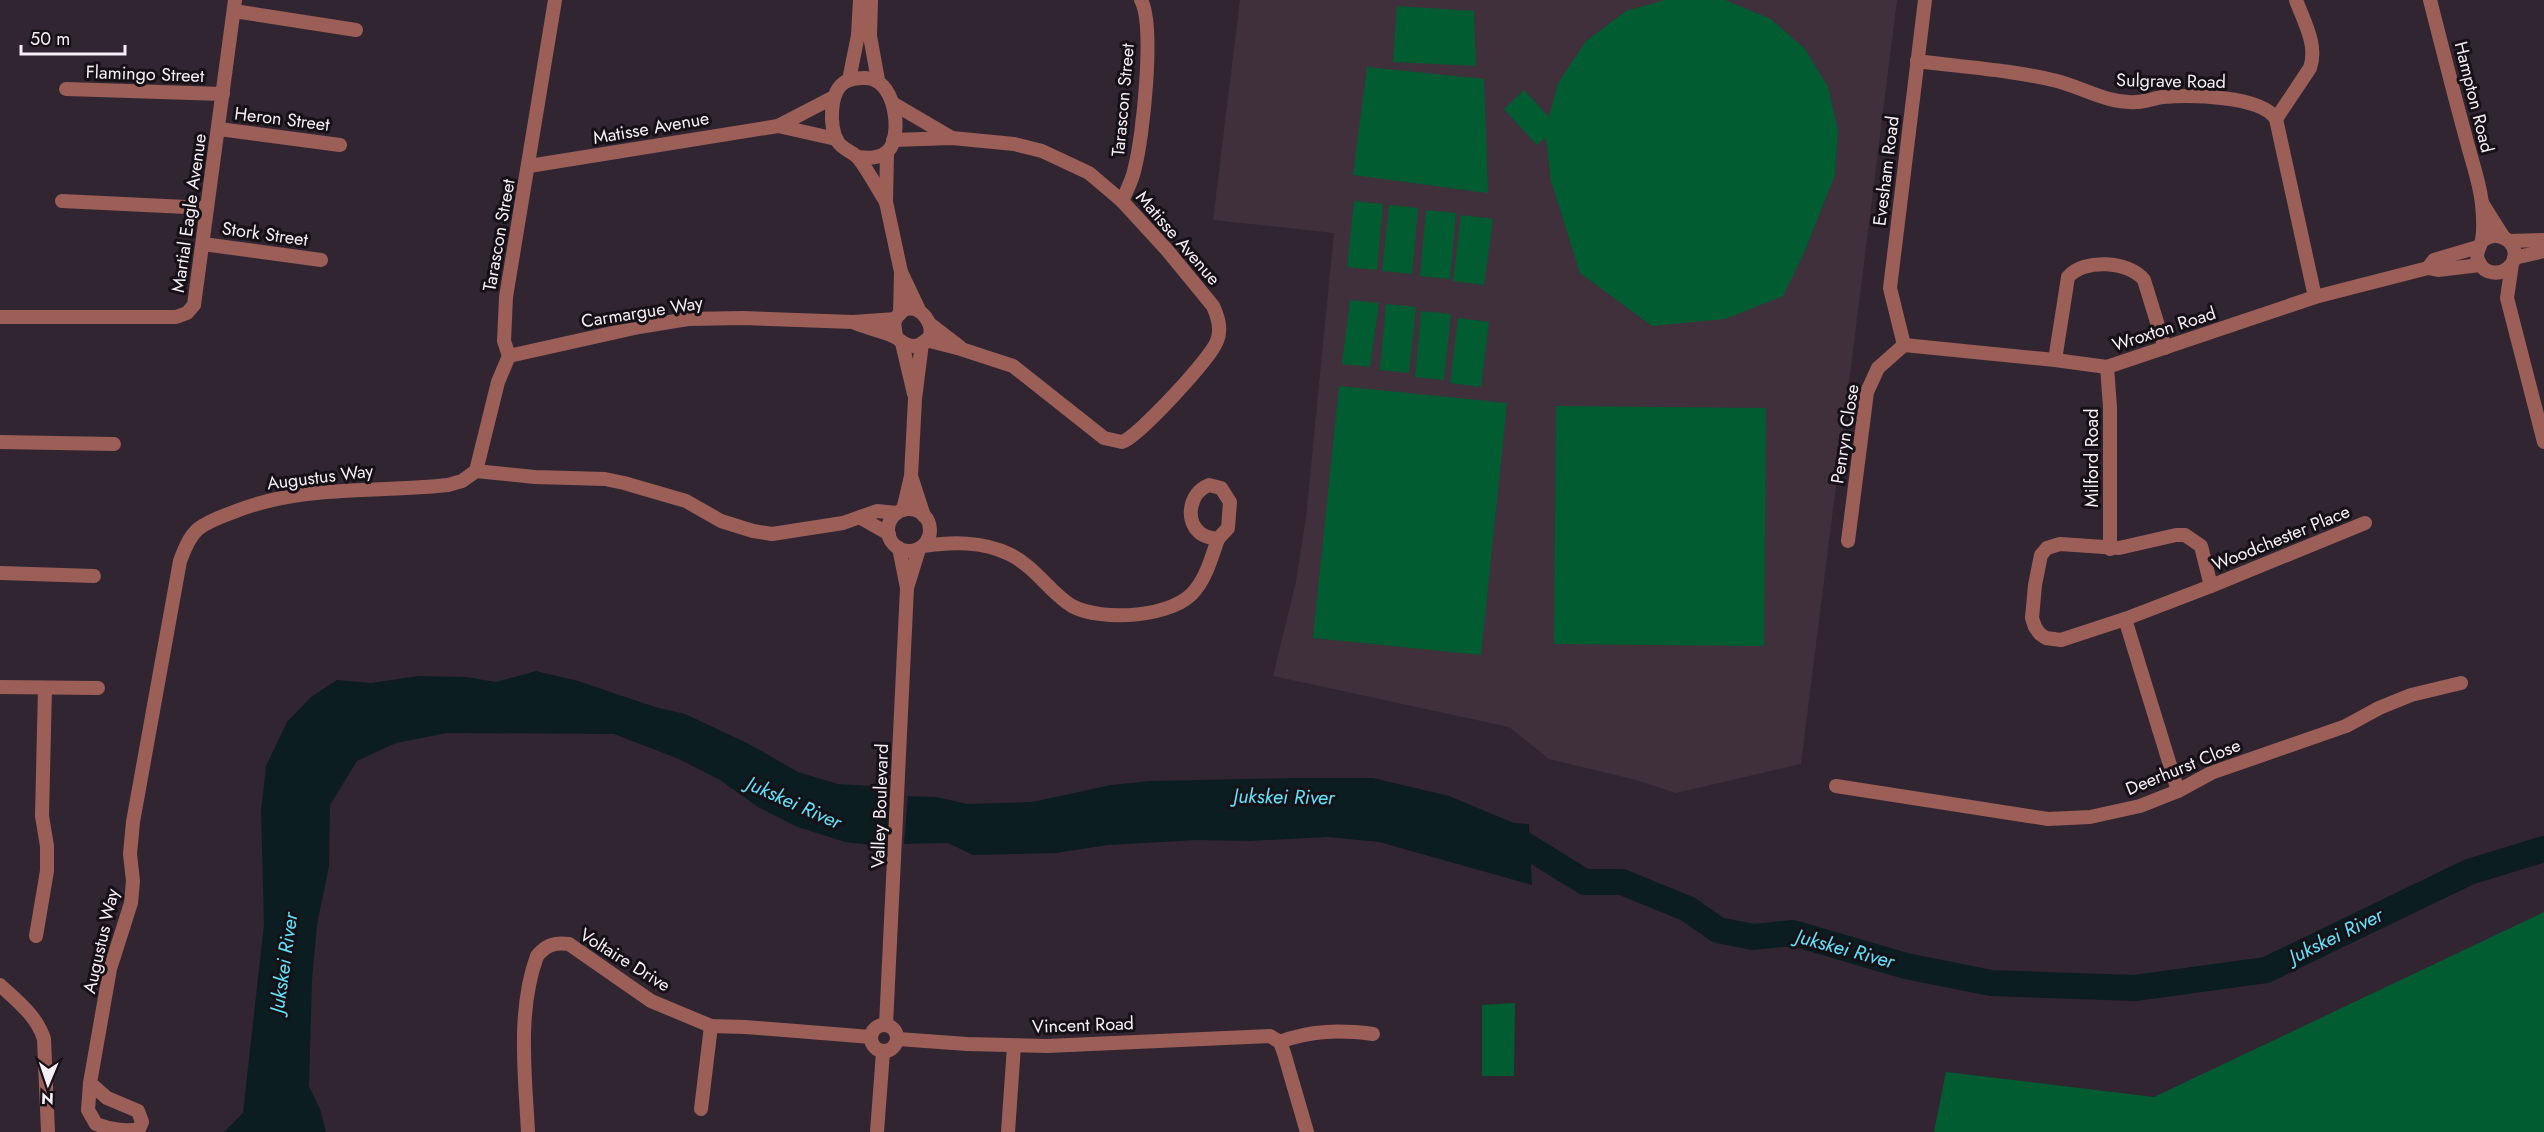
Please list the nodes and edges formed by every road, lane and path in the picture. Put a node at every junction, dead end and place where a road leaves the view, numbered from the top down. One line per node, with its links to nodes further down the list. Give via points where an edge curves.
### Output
1 (555, 0): 25 (street, Tarascon Street)
2 (860, 0): 11 (street)
3 (871, 0): 12 (street, via 870,36)
4 (1141, 0): 27 (street, Tarascon Street, via 1147,18 1142,113 1136,166)
5 (1925, 0): 10 (street, Evesham Road)
6 (2296, 0): 17 (street, via 2312,45 2313,61)
7 (2430, 0): 29 (street, Hampton Road)
8 (235, 5): 9 (street); 14 (street, Martial Eagle Avenue)
9 (356, 30)
10 (1917, 61): 17 (street, Sulgrave Road, via 2057,81 2116,101 2177,97 2249,102 2267,109); 50 (street, Evesham Road, via 1890,288)
11 (849, 80): 12 (street); 15 (street)
12 (878, 80): 16 (street)
13 (66, 89): 14 (street, Flamingo Street)
14 (223, 94): 19 (street, Martial Eagle Avenue)
15 (834, 97): 18 (street, Matisse Avenue); 21 (street)
16 (894, 104): 20 (street, Matisse Avenue); 23 (street)
17 (2276, 119): 41 (street)
18 (778, 126): 21 (street, Matisse Avenue); 25 (street, Matisse Avenue)
19 (219, 129): 22 (street, Heron Street); 30 (street, Martial Eagle Avenue)
20 (952, 138): 23 (street, Matisse Avenue); 27 (street, Matisse Avenue, via 1002,142 1042,152 1089,173)
21 (836, 139): 24 (street)
22 (340, 145)
23 (890, 146): 24 (street, via 878,157); 28 (street)
24 (858, 156): 28 (street)
25 (529, 166): 53 (street, Tarascon Street, via 506,297 504,341)
26 (62, 201): 30 (street)
27 (1122, 201): 52 (street, Matisse Avenue, via 1213,306 1220,333 1209,354 1138,433 1122,442 1104,438 1013,366)
28 (886, 202): 40 (street)
29 (2482, 203): 31 (street, Hampton Road); 34 (street, Hampton Road)
30 (207, 208): 33 (street, Martial Eagle Avenue)
31 (2507, 239): 32 (street); 34 (street, via 2492,236); 37 (street, Hampton Road, via 2514,252)
32 (2544, 240)
33 (203, 244): 36 (street, Stork Street); 45 (street, Martial Eagle Avenue, via 194,305 181,316)
34 (2480, 244): 38 (street, Wroxton Road, via 2434,260); 39 (street, Hampton Road, via 2477,259)
35 (2544, 251): 37 (street)
36 (321, 260)
37 (2513, 261): 39 (street, via 2502,272); 42 (street, Hampton Road)
38 (2428, 268): 39 (street, Wroxton Road); 41 (street, Wroxton Road)
39 (2485, 268): 42 (street, Hampton Road)
40 (901, 272): 43 (street); 44 (street)
41 (2315, 297): 51 (street, Wroxton Road)
42 (2507, 298): 58 (street, Hampton Road)
43 (919, 310): 44 (street); 47 (street)
44 (898, 316): 46 (street, Carmargue Way); 48 (street, via 894,330)
45 (0, 317)
46 (853, 322): 48 (street, Carmargue Way); 53 (street, Carmargue Way, via 688,319)
47 (930, 324): 49 (street); 52 (street)
48 (899, 340): 49 (street, via 915,346); 56 (street)
49 (924, 342): 52 (street); 56 (street)
50 (1904, 345): 54 (street, Wroxton Road); 69 (street, Penryn Close, via 1878,368 1867,392)
51 (2165, 348): 54 (street, via 2144,280 2138,273 2129,268 2094,266 2073,271 2068,277); 55 (street, Wroxton Road)
52 (961, 349)
53 (509, 356): 60 (street, Tarascon Street, via 495,392)
54 (2055, 360): 55 (street, Wroxton Road)
55 (2107, 367): 73 (street, Milford Road)
56 (915, 399): 61 (street)
57 (0, 442): 59 (street)
58 (2544, 442)
59 (114, 444)
60 (476, 471): 64 (street, via 624,483 686,501 721,521 772,534); 95 (street, Augustus Way, via 448,485 283,496 215,519 197,530 186,546 180,561 133,822 131,903 110,969)
61 (911, 476): 62 (street); 63 (street)
62 (900, 512): 63 (street, via 915,510); 64 (street, via 877,511); 67 (street, via 890,522)
63 (924, 516): 66 (street)
64 (861, 518): 67 (street)
65 (2365, 523): 76 (street, Woodchester Place)
66 (930, 530): 70 (street); 72 (street)
67 (889, 534): 71 (street)
68 (1218, 539): 70 (street, via 1197,589 1189,597 1164,609 1116,616 1071,606 1010,554)
69 (1848, 542)
70 (959, 543): 72 (street)
71 (899, 548): 72 (street); 77 (street, Valley Boulevard)
72 (921, 548): 77 (street, Valley Boulevard)
73 (2110, 549): 76 (street, Woodchester Place, via 2185,535 2201,546); 78 (street, Woodchester Place, via 2060,544 2044,550 2037,567 2031,618 2040,634 2052,640)
74 (0, 573): 75 (street)
75 (94, 576)
76 (2211, 585): 78 (street, Woodchester Place)
77 (908, 588): 87 (street, Valley Boulevard)
78 (2125, 619): 84 (street)
79 (2461, 683): 84 (street, Deerhurst Close, via 2411,695 2346,726 2211,773)
80 (0, 687): 81 (street)
81 (45, 688): 82 (street); 85 (street, via 42,816 47,871)
82 (98, 688)
83 (1836, 786): 84 (street, Deerhurst Close, via 2058,820 2127,810)
84 (2178, 791)
85 (36, 936)
86 (0, 985): 99 (street, via 41,1029)
87 (886, 1025): 90 (street, via 876,1028); 91 (street, via 895,1030)
88 (711, 1026): 90 (street, Voltaire Drive); 97 (street); 100 (street, Voltaire Drive, via 651,1001 569,944 543,949 534,964 526,1012)
89 (1373, 1034): 92 (street, Vincent Road, via 1334,1031)
90 (871, 1037): 94 (street, via 875,1048)
91 (898, 1039): 93 (street, Vincent Road); 94 (street, via 895,1047)
92 (1275, 1039): 93 (street, Vincent Road); 103 (street)
93 (1014, 1046): 102 (street)
94 (883, 1052): 101 (street)
95 (90, 1083): 96 (street); 98 (street, Augustus Way, via 87,1105 91,1119)
96 (116, 1103): 98 (street); 98 (street, via 138,1111 142,1122 136,1130)
97 (701, 1109)
98 (113, 1129)
99 (48, 1132)
100 (528, 1132)
101 (877, 1132)
102 (1008, 1132)
103 (1307, 1132)

